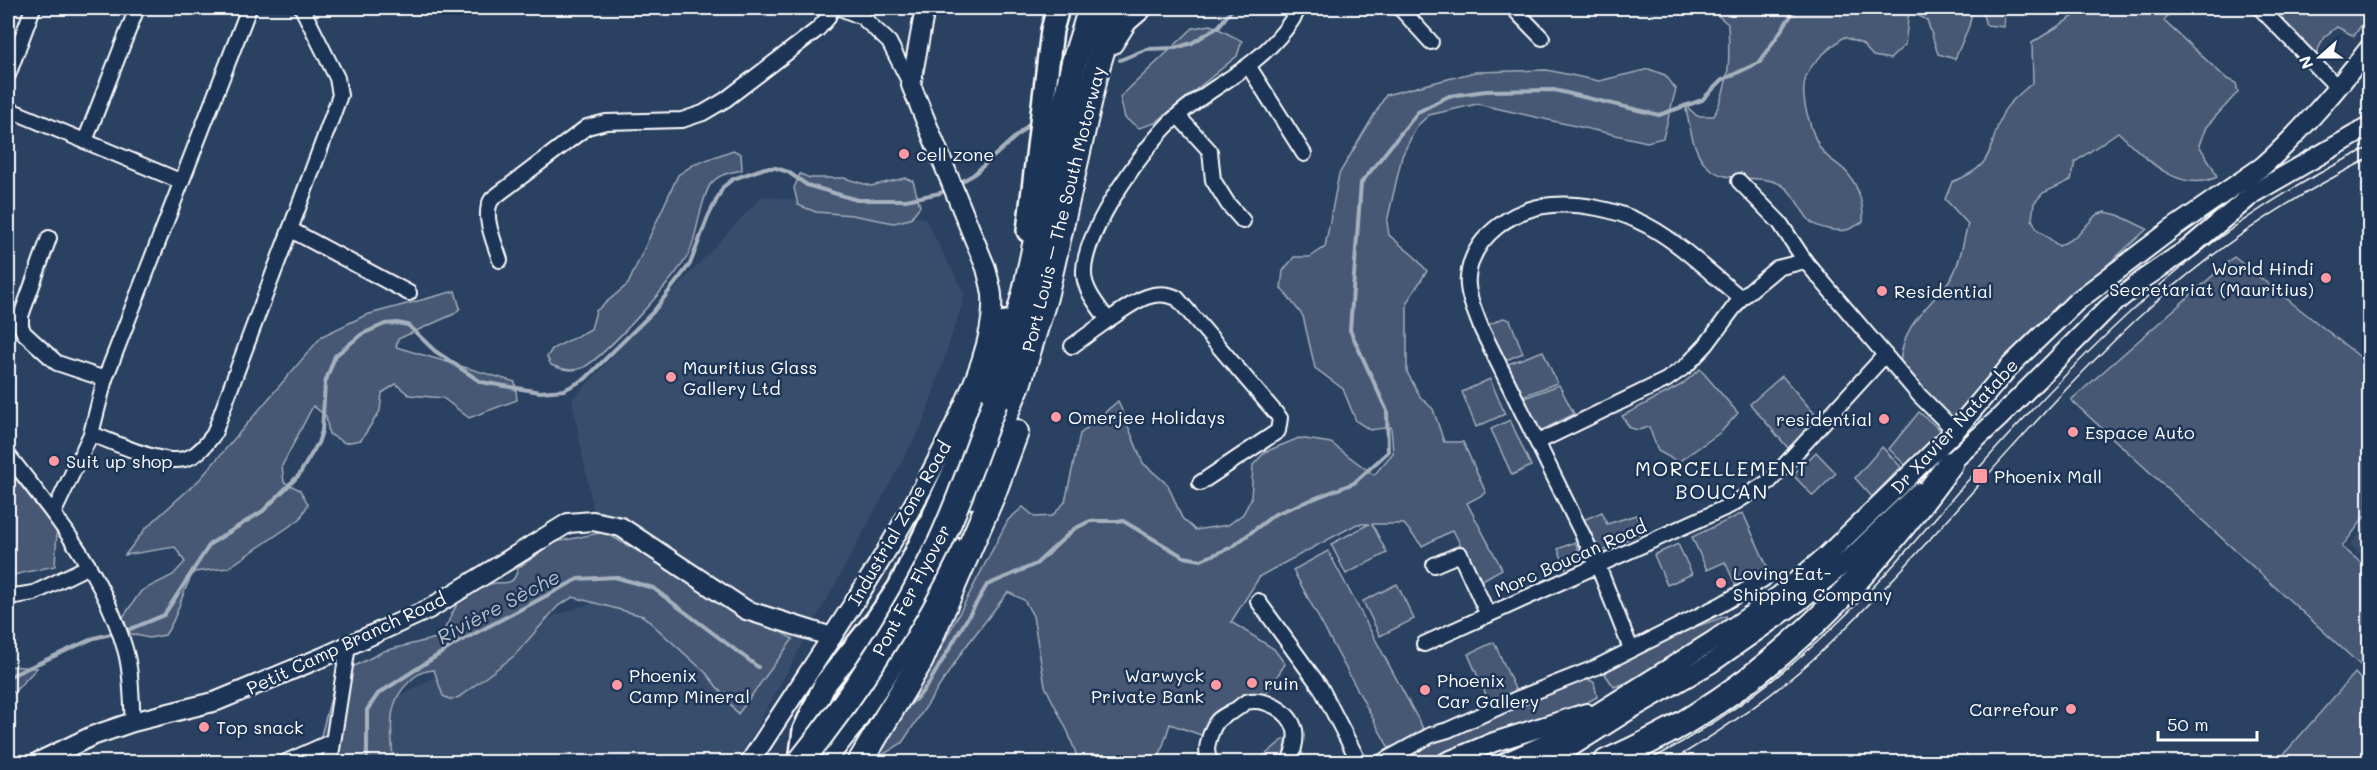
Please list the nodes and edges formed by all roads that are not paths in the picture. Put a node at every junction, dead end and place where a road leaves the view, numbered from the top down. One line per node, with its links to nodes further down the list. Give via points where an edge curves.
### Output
1 (33, 8): 21 (street)
2 (137, 8): 27 (street)
3 (249, 8): 29 (street)
4 (302, 8): 32 (street, via 337,78 340,95)
5 (832, 8): 36 (street, via 818,29 703,113 681,120 597,123 574,134 492,199 488,218)
6 (840, 8): 22 (street, via 862,17 889,42)
7 (925, 8): 22 (main road)
8 (1058, 8): 33 (main road, via 1052,30)
9 (1091, 8): 38 (highway, Port Louis – The South Motorway, via 1074,62)
10 (1115, 8): 20 (highway, Port Louis – The South Motorway)
11 (1139, 8): 20 (highway, via 1125,20)
12 (1298, 8): 19 (street, via 1268,50)
13 (1400, 8): 17 (street)
14 (1513, 8): 16 (street)
15 (2260, 8): 23 (street)
16 (1542, 38)
17 (1431, 42)
18 (2370, 47): 23 (main road, Dr Xavier Natatabe)
19 (1249, 67): 25 (street); 28 (street)
20 (1097, 68): 35 (highway, Port Louis – The South Motorway)
21 (8, 75)
22 (911, 85): 60 (main road, Industrial Zone Road, via 986,268 992,294 990,319 977,376 931,475)
23 (2338, 88): 46 (main road, Dr Xavier Natatabe, via 2263,166 2076,302 2010,366)
24 (8, 109): 27 (street)
25 (1178, 116): 31 (street, via 1210,151 1213,180); 41 (street, via 1140,157 1090,241 1083,273 1088,290)
26 (2370, 126): 50 (main road, via 2254,193 2189,248 2145,278 2107,309)
27 (85, 141): 29 (street)
28 (1304, 154)
29 (180, 181): 44 (street)
30 (1739, 181): 37 (street, via 1780,224)
31 (1243, 220)
32 (291, 230): 39 (street); 47 (street, via 214,435 203,447 191,457 165,460)
33 (1028, 232): 38 (highway); 72 (main road, via 1014,303 952,473 899,587 825,684 813,706 804,730)
34 (49, 238): 44 (street, via 21,316 21,326 57,363)
35 (1058, 243): 45 (highway, Port Louis – The South Motorway, via 1045,297); 74 (highway, via 1028,400 993,494 921,660)
36 (500, 260)
37 (1805, 261): 40 (street, via 1777,268); 43 (street)
38 (1025, 292): 45 (highway, Port Louis – The South Motorway)
39 (409, 293)
40 (1741, 298): 48 (street, via 1686,366 1666,380); 48 (street, via 1638,220 1598,207 1552,205 1525,212 1497,226 1472,258 1467,279 1482,330)
41 (1108, 320): 42 (street); 51 (street, via 1155,293 1177,298 1280,418 1278,431)
42 (1072, 346)
43 (1885, 355): 46 (street); 55 (street, Morc Boucan Road, via 1770,481 1731,505)
44 (105, 379): 47 (street)
45 (1002, 406): 72 (highway, Pont Fer Flyover, bridge, via 940,542 897,623 838,715); 73 (highway, Pont Fer Flyover, via 912,632)
46 (1955, 431): 64 (main road, Dr Xavier Natatabe, via 1826,557 1780,595)
47 (92, 434): 52 (street)
48 (1538, 442): 55 (street)
49 (8, 455): 52 (street)
50 (1950, 464): 67 (main road, via 1798,602 1710,664); 82 (highway, via 1911,519 1811,628 1743,684 1686,721)
51 (1200, 483)
52 (54, 512): 54 (street)
53 (1434, 565): 59 (street, via 1460,554)
54 (89, 566): 57 (street, via 34,592); 65 (street, via 109,602 126,652)
55 (1598, 566): 59 (street, Morc Boucan Road); 63 (street)
56 (1764, 579): 63 (street)
57 (8, 597)
58 (1258, 601): 77 (street, via 1321,688)
59 (1488, 615): 61 (street, Morc Boucan Road)
60 (832, 637): 62 (main road, Petit Camp Branch Road, via 746,610 621,527 593,521 568,523 429,609); 71 (main road, Industrial Zone Road)
61 (1424, 644)
62 (348, 646): 65 (main road, Petit Camp Branch Road, via 217,701); 66 (street)
63 (1631, 649): 78 (street, via 1597,667 1431,735)
64 (1606, 707): 79 (main road, via 1494,742); 80 (main road, Dr Xavier Natatabe, via 1553,741)
65 (133, 722): 68 (main road, Petit Camp Branch Road, via 92,736)
66 (333, 741): 69 (street); 70 (street)
67 (1556, 758): 81 (main road)
68 (38, 762)
69 (286, 762)
70 (330, 762)
71 (750, 762)
72 (800, 762)
73 (821, 762)
74 (860, 762)
75 (1211, 762): 76 (street, via 1208,744 1218,718 1245,703 1259,701 1284,713 1294,730 1294,750)
76 (1289, 762)
77 (1359, 762)
78 (1382, 762)
79 (1446, 762)
80 (1506, 762)
81 (1539, 762)
82 (1606, 762)

